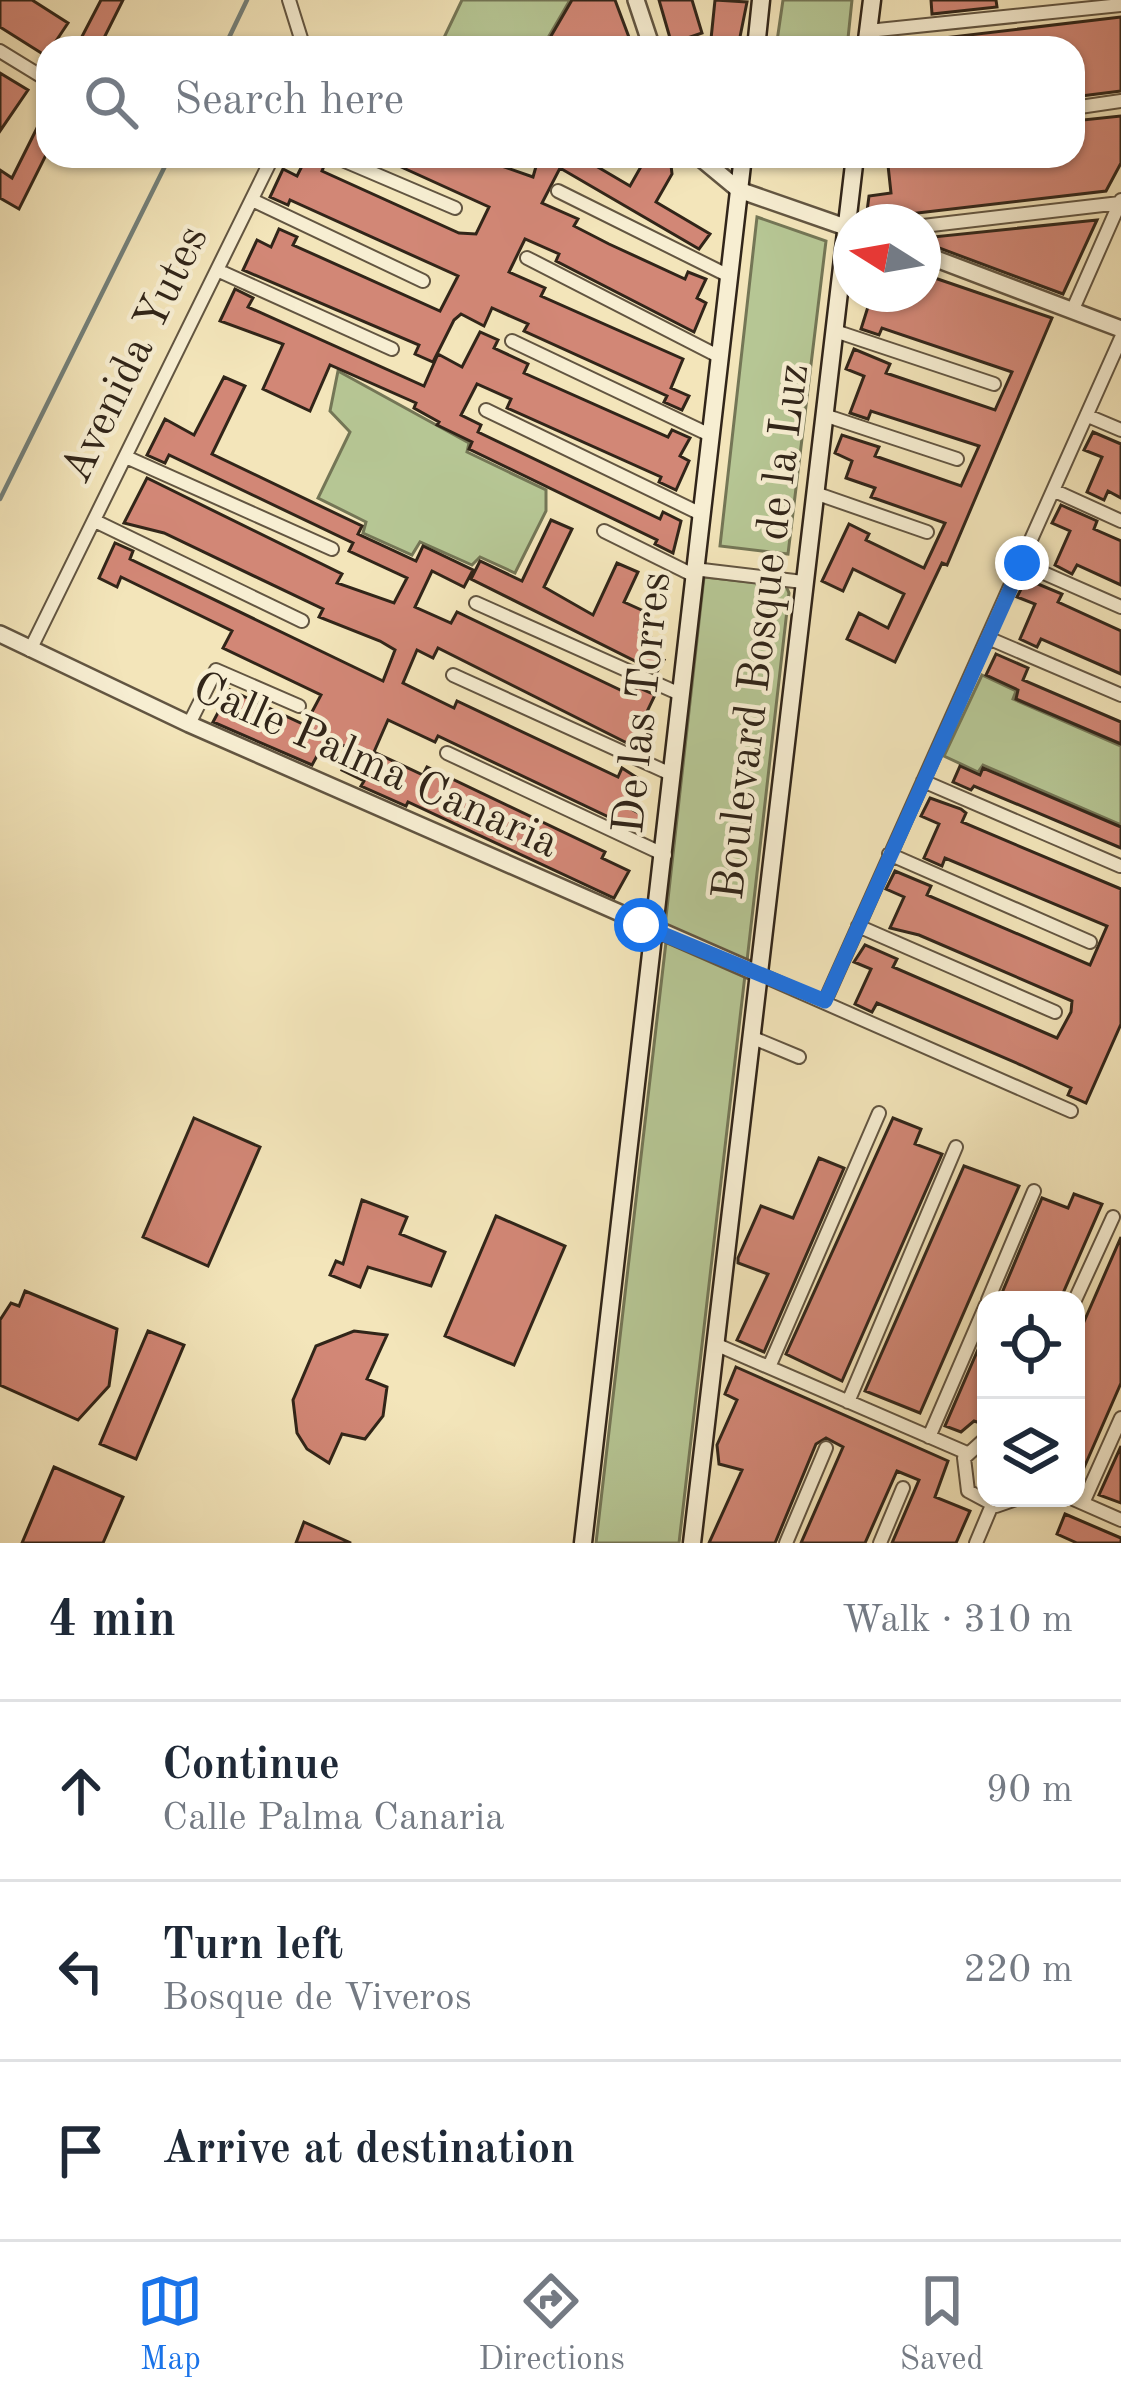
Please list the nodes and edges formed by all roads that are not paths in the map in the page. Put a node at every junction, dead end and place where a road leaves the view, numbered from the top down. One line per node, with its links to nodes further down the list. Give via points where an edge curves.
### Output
1 (289, 0): 6 (street)
2 (636, 0): 7 (street)
3 (761, 0): 8 (main road)
4 (872, 0): 9 (main road)
5 (1121, 4): 10 (street)
6 (300, 36)
7 (648, 36)
8 (757, 36)
9 (868, 36)
10 (895, 36)
11 (0, 51): 12 (street)
12 (36, 73)
13 (1121, 101): 14 (street)
14 (1085, 106)
15 (267, 168): 22 (street, Avenida Yutes)
16 (361, 168): 25 (street)
17 (712, 168): 20 (street)
18 (742, 168): 20 (main road, De las Torres)
19 (854, 168): 24 (main road, Boulevard Bosque de la Luz)
20 (739, 190): 26 (street); 31 (main road, De las Torres)
21 (558, 191): 31 (street)
22 (252, 200): 30 (street, Avenida Yutes); 32 (street)
23 (1120, 201): 27 (street); 33 (street)
24 (851, 204)
25 (455, 208)
26 (833, 222)
27 (941, 224)
28 (527, 258): 40 (street)
29 (941, 261): 33 (street)
30 (217, 270): 39 (street); 47 (street, Avenida Yutes)
31 (729, 277): 40 (main road, De las Torres)
32 (423, 280)
33 (1073, 309): 35 (street)
34 (838, 312): 36 (main road, Boulevard Bosque de la Luz)
35 (1121, 329)
36 (835, 331): 41 (street); 43 (main road, Boulevard Bosque de la Luz)
37 (1121, 338): 44 (street)
38 (512, 341): 46 (street)
39 (392, 349)
40 (720, 357): 46 (main road, De las Torres)
41 (994, 384)
42 (486, 410): 51 (street)
43 (824, 415): 48 (street); 50 (main road, Boulevard Bosque de la Luz)
44 (1088, 416): 45 (street); 49 (street)
45 (1121, 430)
46 (710, 434): 51 (main road, De las Torres)
47 (126, 457): 52 (street, Avenida Yutes); 56 (street)
48 (957, 459)
49 (1055, 491): 53 (street); 57 (street)
50 (814, 493): 55 (street); 59 (main road, Boulevard Bosque de la Luz)
51 (701, 514): 58 (main road, De las Torres)
52 (95, 521): 62 (street); 65 (street, Avenida Yutes)
53 (1121, 521)
54 (604, 532): 58 (street)
55 (927, 532)
56 (332, 549)
57 (1022, 563): 61 (street); 64 (street)
58 (693, 572): 59 (street); 67 (main road, De las Torres)
59 (803, 582): 80 (main road, Boulevard Bosque de la Luz)
60 (476, 602): 67 (street)
61 (1121, 608)
62 (302, 621)
63 (0, 634): 65 (street, Calle Palma Canaria)
64 (988, 638): 68 (street); 73 (street)
65 (30, 650): 70 (street, Calle Palma Canaria)
66 (453, 675): 72 (street)
67 (680, 694): 72 (main road, De las Torres)
68 (1121, 694)
69 (299, 706): 70 (street, via 216,670)
70 (189, 724): 78 (street, Calle Palma Canaria)
71 (447, 753): 75 (street)
72 (673, 775): 75 (main road, De las Torres)
73 (922, 782): 74 (street); 76 (street)
74 (889, 854): 77 (street); 79 (street)
75 (665, 855): 78 (main road, De las Torres)
76 (1120, 866)
77 (858, 926): 81 (street); 82 (street)
78 (656, 932): 80 (street, Calle Palma Canaria); 107 (main road, De las Torres)
79 (1090, 942)
80 (759, 974): 81 (street, Calle Palma Canaria); 83 (main road, Boulevard Bosque de la Luz)
81 (825, 1001): 85 (street, Calle Palma Canaria)
82 (1055, 1012)
83 (751, 1037): 84 (street); 93 (main road, Boulevard Bosque de la Luz)
84 (799, 1057)
85 (1071, 1111)
86 (879, 1113): 94 (street)
87 (956, 1147): 95 (street)
88 (1034, 1191): 90 (street)
89 (1113, 1217): 91 (street)
90 (992, 1291)
91 (1079, 1291)
92 (977, 1325): 97 (street)
93 (715, 1344): 94 (street); 108 (main road, Boulevard Bosque de la Luz)
94 (769, 1367): 95 (street)
95 (848, 1402): 97 (street)
96 (1121, 1418): 101 (street)
97 (929, 1437): 100 (street)
98 (977, 1445): 100 (street)
99 (826, 1448): 109 (street)
100 (967, 1453): 103 (street, via 964,1484)
101 (1085, 1486)
102 (904, 1488): 110 (street)
103 (977, 1498)
104 (1085, 1504): 106 (street)
105 (991, 1507): 111 (street)
106 (1121, 1520)
107 (583, 1543)
108 (692, 1543)
109 (786, 1543)
110 (880, 1543)
111 (976, 1543)

